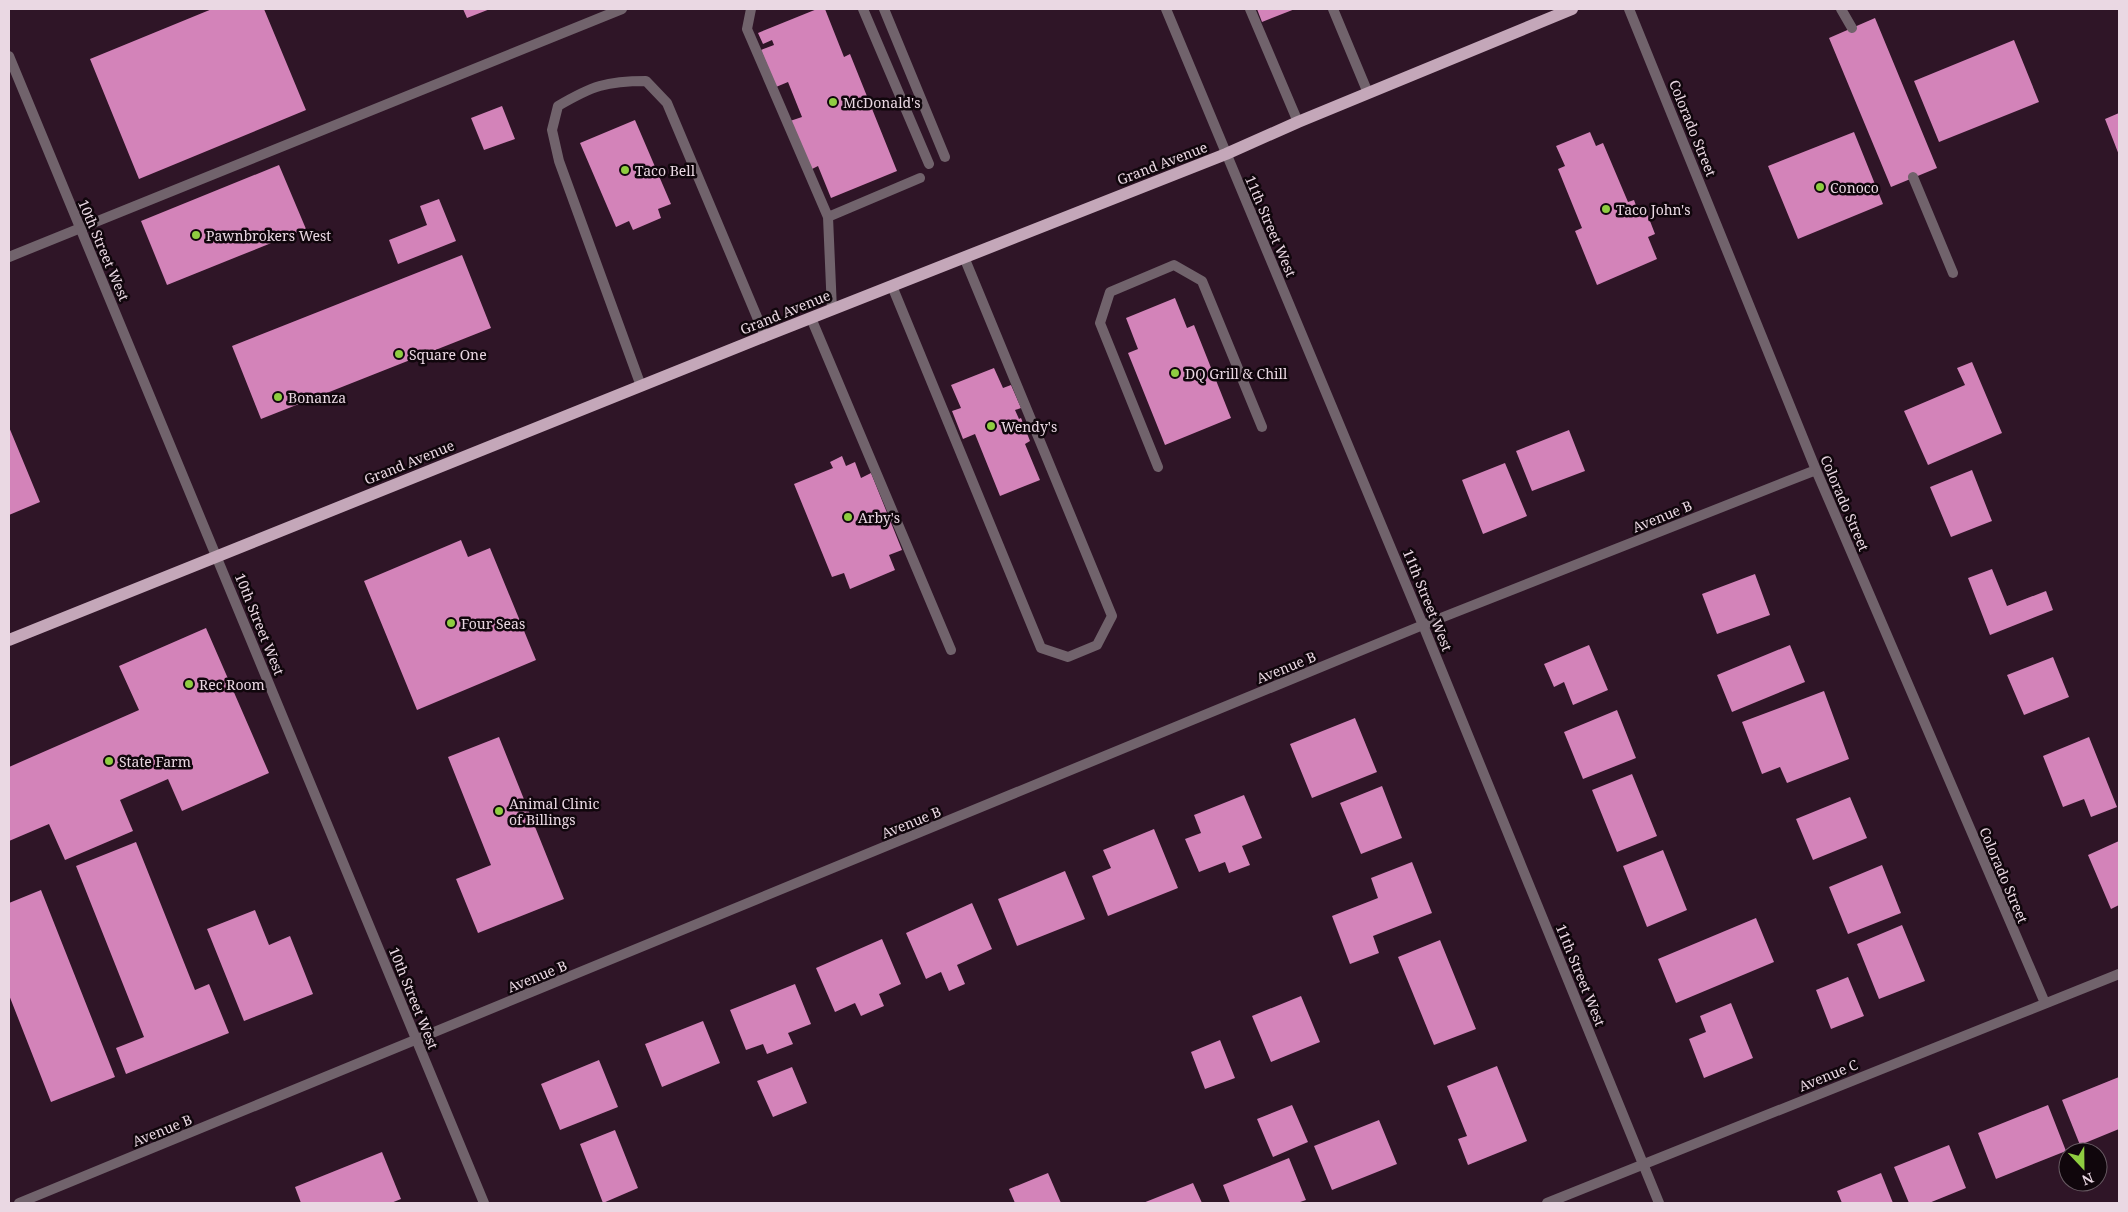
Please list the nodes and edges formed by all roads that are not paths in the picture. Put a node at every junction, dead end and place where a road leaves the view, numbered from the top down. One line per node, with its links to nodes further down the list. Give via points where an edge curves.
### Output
1 (622, 9): 21 (street)
2 (751, 9): 20 (street, via 747,29)
3 (863, 9): 17 (street)
4 (884, 9): 16 (street)
5 (1166, 9): 15 (street, 11th Street West)
6 (1250, 9): 14 (street)
7 (1333, 9): 13 (street)
8 (1572, 9): 13 (main road, Grand Avenue)
9 (1629, 9): 32 (street, Colorado Street)
10 (1841, 9): 11 (street)
11 (1852, 28)
12 (9, 56): 21 (street, 10th Street West)
13 (1368, 93): 14 (main road, Grand Avenue)
14 (1298, 122): 15 (main road, Grand Avenue)
15 (1226, 154): 23 (main road, Grand Avenue); 34 (street, 11th Street West)
16 (945, 157)
17 (929, 164)
18 (920, 178): 20 (street)
19 (1913, 178): 24 (street)
20 (828, 217): 26 (street)
21 (80, 228): 22 (street); 33 (street, 10th Street West)
22 (9, 257)
23 (964, 257): 25 (main road, Grand Avenue); 25 (street, via 1112,616 1096,645 1068,657 1041,648)
24 (1953, 273)
25 (892, 286): 26 (main road, Grand Avenue)
26 (832, 310): 27 (main road, Grand Avenue)
27 (811, 318): 28 (main road, Grand Avenue); 36 (street)
28 (765, 336): 29 (main road, Grand Avenue); 29 (street, via 667,103 646,81 622,81 589,88 558,106 552,130 559,161)
29 (641, 386): 33 (main road, Grand Avenue)
30 (1262, 426): 31 (street, via 1202,281 1174,265 1110,292 1100,323)
31 (1158, 467)
32 (1816, 470): 34 (street, Avenue B); 38 (street, Colorado Street)
33 (217, 556): 35 (main road, Grand Avenue); 39 (street, 10th Street West)
34 (1423, 625): 39 (street, Avenue B); 40 (street, 11th Street West)
35 (9, 640)
36 (951, 650)
37 (2119, 974): 38 (street, Avenue C)
38 (2045, 1003): 40 (street, Avenue C)
39 (416, 1041): 41 (street, Avenue B); 42 (street, 10th Street West)
40 (1642, 1163): 43 (street, Avenue C); 44 (street, 11th Street West)
41 (19, 1203)
42 (484, 1203)
43 (1547, 1203)
44 (1659, 1203)

